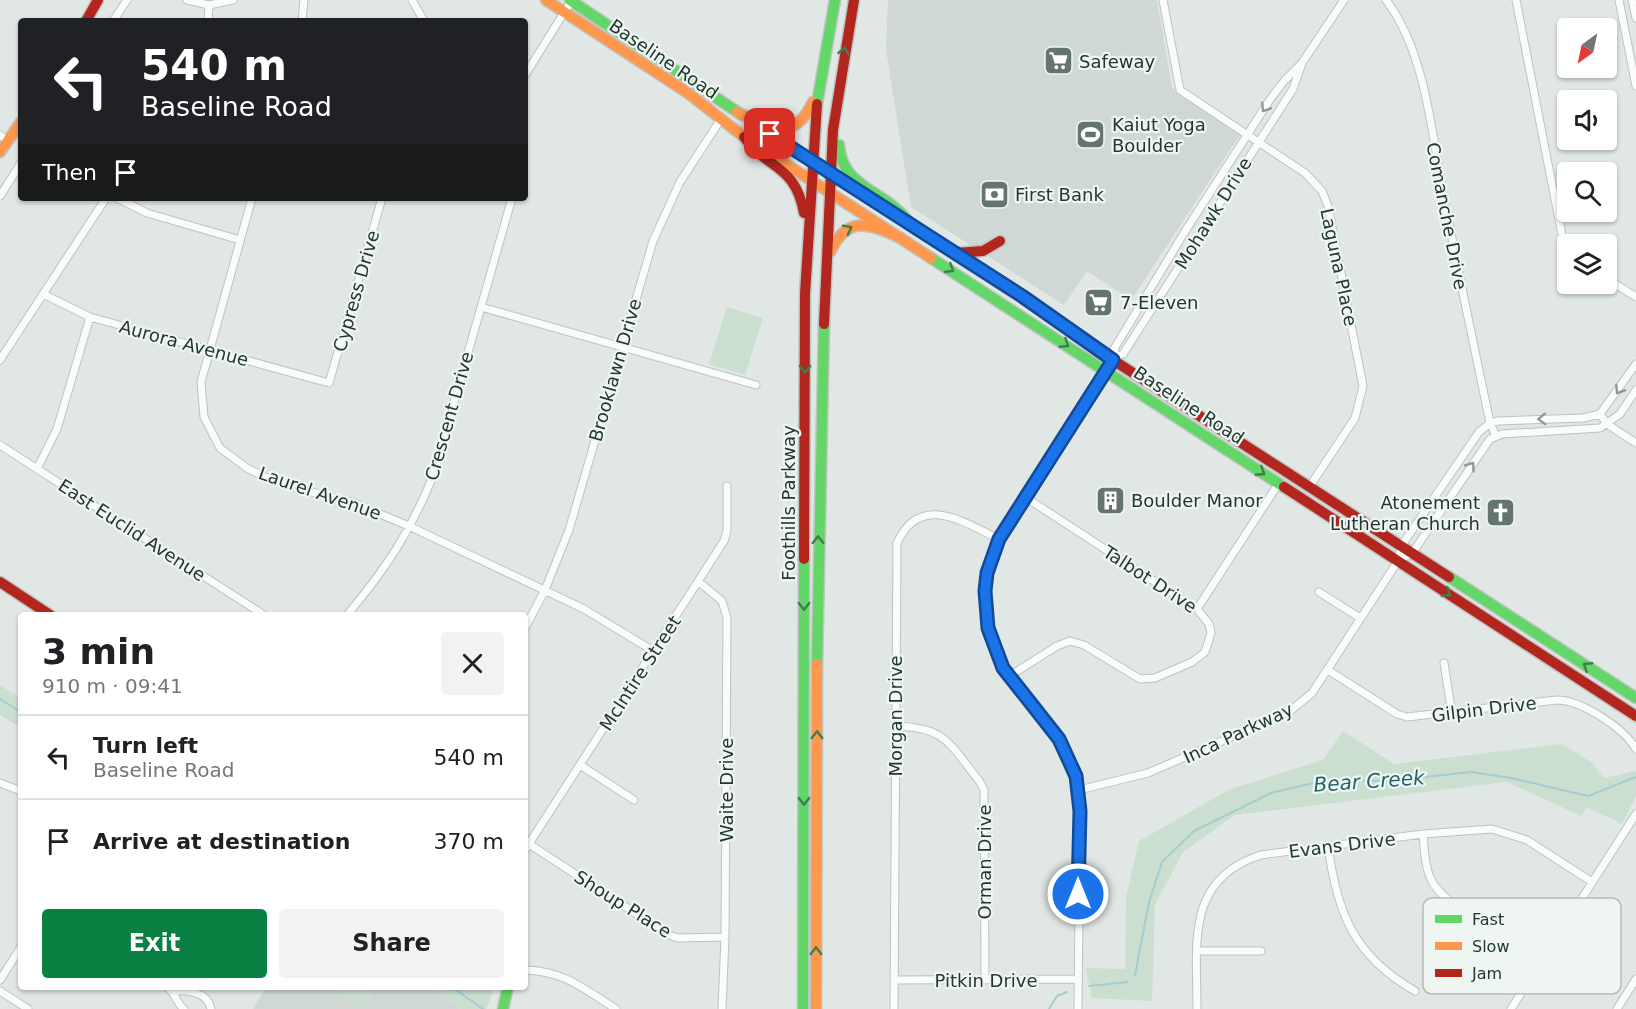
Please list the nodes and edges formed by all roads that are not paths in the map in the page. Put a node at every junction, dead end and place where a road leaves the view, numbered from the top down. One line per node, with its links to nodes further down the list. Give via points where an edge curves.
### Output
1 (98, 0): 19 (main road)
2 (127, 0): 20 (street)
3 (187, 0): 17 (street)
4 (233, 0): 17 (street)
5 (304, 0): 22 (street)
6 (412, 0): 23 (street)
7 (546, 0): 18 (main road, Baseline Road)
8 (571, 0): 18 (street); 30 (main road, Baseline Road)
9 (835, 0): 28 (main road, Foothills Parkway)
10 (854, 0): 27 (main road, Foothills Parkway, one-way to 10)
11 (1163, 0): 33 (street, Laguna Place, via 1180,90)
12 (1344, 0): 25 (street, Mohawk Drive)
13 (1386, 0): 72 (street, Comanche Drive, via 1404,31 1419,74)
14 (1516, 0): 50 (street)
15 (1619, 0): 29 (street)
16 (1632, 0): 24 (street)
17 (209, 5): 21 (street)
18 (565, 12): 26 (street); 31 (main road, Baseline Road)
19 (88, 18)
20 (115, 18)
21 (208, 18)
22 (302, 18)
23 (422, 18)
24 (1636, 18)
25 (1302, 63): 33 (street, Mohawk Drive, one-way to 33, via 1284,81); 36 (street, Mohawk Drive, via 1293,89)
26 (528, 70)
27 (840, 74): 40 (main road, Foothills Parkway); 49 (main road, via 840,163 850,175 896,206)
28 (819, 86): 30 (main road, via 807,116 790,130 776,129); 38 (main road, Foothills Parkway)
29 (1636, 86)
30 (737, 112): 38 (main road, Baseline Road)
31 (721, 119): 34 (main road, Baseline Road); 62 (street, Brooklawn Drive, via 680,182 664,215)
32 (18, 125): 35 (main road)
33 (1247, 135): 36 (street, Laguna Place); 64 (street, Mohawk Drive, via 1116,346)
34 (744, 137): 41 (main road, Baseline Road); 58 (main road, via 750,148 790,175 800,191)
35 (4, 138): 37 (main road)
36 (1258, 142): 64 (street, Mohawk Drive, via 1123,354); 80 (street, Laguna Place, via 1314,181 1328,206 1362,380 1355,418)
37 (0, 152)
38 (814, 162): 40 (main road, Baseline Road); 41 (main road, Foothills Parkway)
39 (18, 168): 43 (street)
40 (830, 172): 42 (main road, Foothills Parkway); 49 (main road, Baseline Road)
41 (813, 180): 42 (main road, Baseline Road); 58 (main road, Foothills Parkway)
42 (829, 190): 51 (main road, Baseline Road); 55 (main road, Foothills Parkway)
43 (0, 196)
44 (103, 201): 57 (street)
45 (123, 201): 52 (street, via 147,213)
46 (251, 201): 52 (street, Laurel Avenue)
47 (381, 201): 68 (street, Cypress Drive)
48 (511, 201): 60 (street, Crescent Drive)
49 (908, 221): 54 (main road, Baseline Road)
50 (1562, 234)
51 (901, 238): 55 (main road, one-way to 51, via 834,241 845,228 858,224); 67 (main road, Baseline Road, one-way to 67)
52 (240, 240): 63 (street, Laurel Avenue)
53 (1000, 241): 54 (main road, via 983,251)
54 (955, 253): 64 (main road, Baseline Road)
55 (826, 278): 142 (main road, Foothills Parkway, one-way to 55, via 818,480)
56 (1617, 285): 59 (street)
57 (44, 294): 61 (street, Aurora Avenue); 65 (street)
58 (805, 294): 141 (main road, Foothills Parkway, one-way to 141)
59 (1636, 297)
60 (481, 307): 62 (street); 82 (street, Crescent Drive, via 433,476)
61 (90, 317): 63 (street, Aurora Avenue); 77 (street, via 57,429)
62 (621, 348): 69 (street); 89 (street, Brooklawn Drive, via 569,530)
63 (209, 350): 68 (street, Aurora Avenue); 82 (street, Laurel Avenue, via 201,382 204,417 220,448 265,477 354,503)
64 (1115, 358): 67 (street); 80 (main road, Baseline Road)
65 (0, 360)
66 (1636, 364): 71 (street, one-way to 71)
67 (1106, 371): 78 (main road, Baseline Road, one-way to 78); 81 (street)
68 (329, 383)
69 (756, 385)
70 (1636, 390): 73 (street, via 1620,414)
71 (1600, 414): 72 (street, one-way to 72); 73 (street)
72 (1490, 423): 74 (street, Comanche Drive); 84 (street, Inca Parkway, via 1473,439)
73 (1607, 424): 74 (street, via 1592,430); 75 (street)
74 (1496, 436): 85 (street, Inca Parkway, one-way to 74, via 1490,439)
75 (1636, 443)
76 (0, 445): 77 (street, East Euclid Avenue)
77 (37, 469): 93 (street, East Euclid Avenue)
78 (1279, 483): 86 (main road, Baseline Road); 91 (street)
79 (727, 486): 88 (street, McIntire Street, via 727,531)
80 (1310, 486): 84 (main road, Baseline Road)
81 (1025, 497): 83 (street); 91 (street, Talbot Drive)
82 (411, 527): 89 (street, Laurel Avenue); 94 (street, Crescent Drive, via 380,576)
83 (999, 539): 100 (street, via 987,573 985,610 995,652); 104 (street, Morgan Drive, via 938,514 915,520 901,534 895,553)
84 (1402, 545): 85 (main road, Baseline Road); 86 (street, Inca Parkway)
85 (1413, 552): 86 (street, Inca Parkway); 101 (main road, Baseline Road, one-way to 85)
86 (1398, 561): 95 (street, Inca Parkway); 103 (main road, Baseline Road, one-way to 103)
87 (0, 582): 92 (main road)
88 (699, 582): 97 (street, McIntire Street); 119 (street, Waite Drive, via 722,601 727,618)
89 (545, 590): 96 (street, Brooklawn Drive); 97 (street, Laurel Avenue)
90 (1318, 592): 95 (street)
91 (1197, 609): 100 (street, Talbot Drive, via 1209,624 1205,652 1155,678 1140,678 1070,638)
92 (45, 612)
93 (259, 612)
94 (350, 612)
95 (1360, 618): 99 (street, Inca Parkway)
96 (528, 622)
97 (655, 652): 106 (street, McIntire Street)
98 (1444, 663): 102 (street)
99 (1328, 670): 102 (street, Gilpin Drive, via 1397,714 1418,718); 109 (street, Inca Parkway, via 1312,693 1289,712 1148,773)
100 (1008, 677): 109 (street, via 1059,739)
101 (1636, 698)
102 (1452, 714): 105 (street, Gilpin Drive, via 1564,700 1577,703 1625,733)
103 (1636, 716)
104 (894, 726): 127 (street, Morgan Drive); 128 (street, Orman Drive, via 920,727 939,734 984,790)
105 (1636, 749)
106 (580, 765): 110 (street); 113 (street, McIntire Street)
107 (0, 783): 108 (street)
108 (18, 790)
109 (1079, 790): 124 (street)
110 (634, 800)
111 (1636, 814): 116 (street)
112 (1423, 834): 114 (street, Evans Drive); 116 (street, Evans Drive, via 1484,829 1511,833); 117 (street, via 1429,879)
113 (528, 845)
114 (1328, 846): 120 (street, Evans Drive, via 1261,855 1224,874 1200,910); 133 (street, via 1338,904 1355,938 1385,971)
115 (528, 848): 119 (street, Shoup Place, via 669,935)
116 (1593, 882): 118 (street)
117 (1444, 898)
118 (1583, 898)
119 (725, 937): 140 (street, Waite Drive)
120 (1197, 951): 121 (street); 145 (street, Evans Drive)
121 (1261, 951)
122 (18, 952): 126 (street)
123 (528, 970): 139 (street, via 563,976)
124 (1078, 979): 128 (street, Pitkin Drive); 144 (street)
125 (1636, 979): 147 (street)
126 (0, 980)
127 (894, 980): 128 (street, Pitkin Drive); 143 (street, Morgan Drive)
128 (985, 980)
129 (171, 990): 136 (street)
130 (190, 990): 137 (street, via 207,1000)
131 (507, 990): 138 (main road)
132 (0, 991): 135 (street)
133 (1415, 991)
134 (1520, 994): 146 (street)
135 (28, 1009)
136 (184, 1009)
137 (211, 1009)
138 (503, 1009)
139 (616, 1009)
140 (722, 1009)
141 (803, 1009)
142 (816, 1009)
143 (894, 1009)
144 (1078, 1009)
145 (1197, 1009)
146 (1510, 1009)
147 (1617, 1009)

